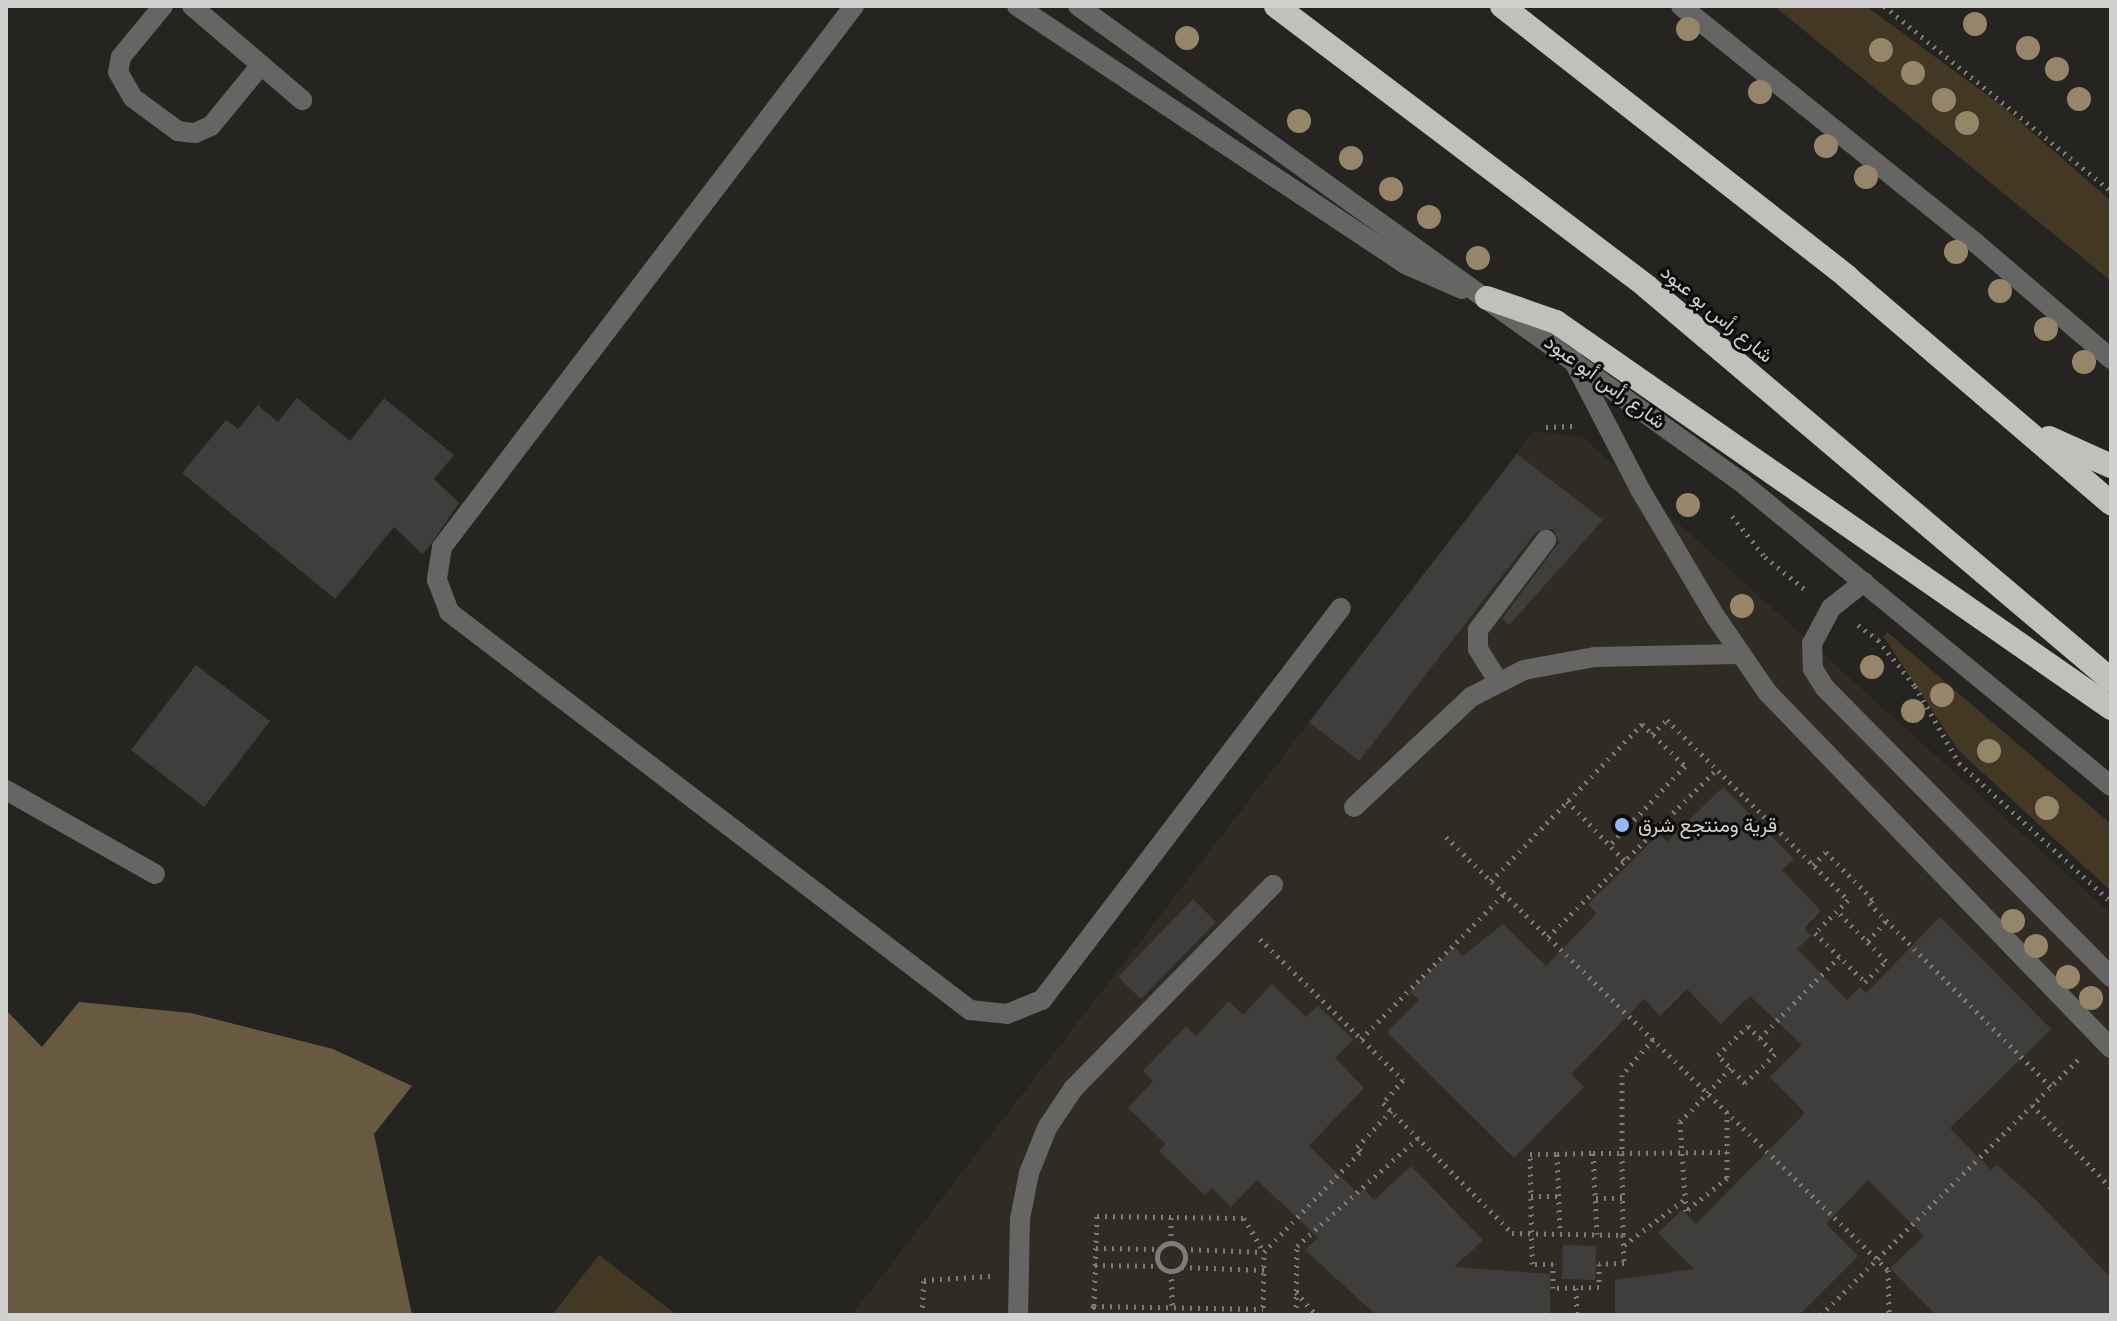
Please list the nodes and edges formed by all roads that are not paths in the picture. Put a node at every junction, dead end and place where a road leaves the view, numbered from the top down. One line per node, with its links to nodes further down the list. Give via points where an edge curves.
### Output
1 (163, 6): 9 (street, via 121,57 118,72 133,98 178,131 195,133 211,126)
2 (192, 6): 9 (street)
3 (854, 6): 19 (street, via 442,547 437,580 449,612 970,1010 1007,1014 1042,1000)
4 (1017, 6): 11 (street, via 1405,264)
5 (1078, 6): 11 (street, شارع رأس أبو عبود)
6 (1276, 6): 21 (highway, شارع رأس بو عبود, via 1647,287)
7 (1502, 6): 14 (highway, via 1847,277)
8 (1681, 6): 13 (street)
9 (261, 65): 10 (street)
10 (302, 100)
11 (1487, 298): 12 (street, شارع رأس أبو عبود); 23 (highway, via 1556,322)
12 (1572, 356): 18 (street, شارع رأس أبو عبود); 20 (street, via 1641,491)
13 (2111, 359)
14 (2028, 428): 15 (highway); 16 (highway)
15 (2111, 466)
16 (2111, 503)
17 (1546, 540): 22 (street, via 1478,630 1478,649)
18 (1864, 582): 24 (street, شارع رأس أبو عبود); 29 (street, via 1831,608 1812,643 1813,669 1825,688)
19 (1341, 608)
20 (1738, 654): 22 (street, via 1551,662); 30 (street, via 1826,759)
21 (2111, 680)
22 (1498, 681): 26 (street, via 1438,725)
23 (2111, 708)
24 (2111, 786)
25 (6, 790): 27 (street)
26 (1354, 807)
27 (155, 874)
28 (1273, 885): 31 (street, via 1073,1089 1047,1128 1029,1173)
29 (2111, 977)
30 (2108, 1038)
31 (1018, 1315)

